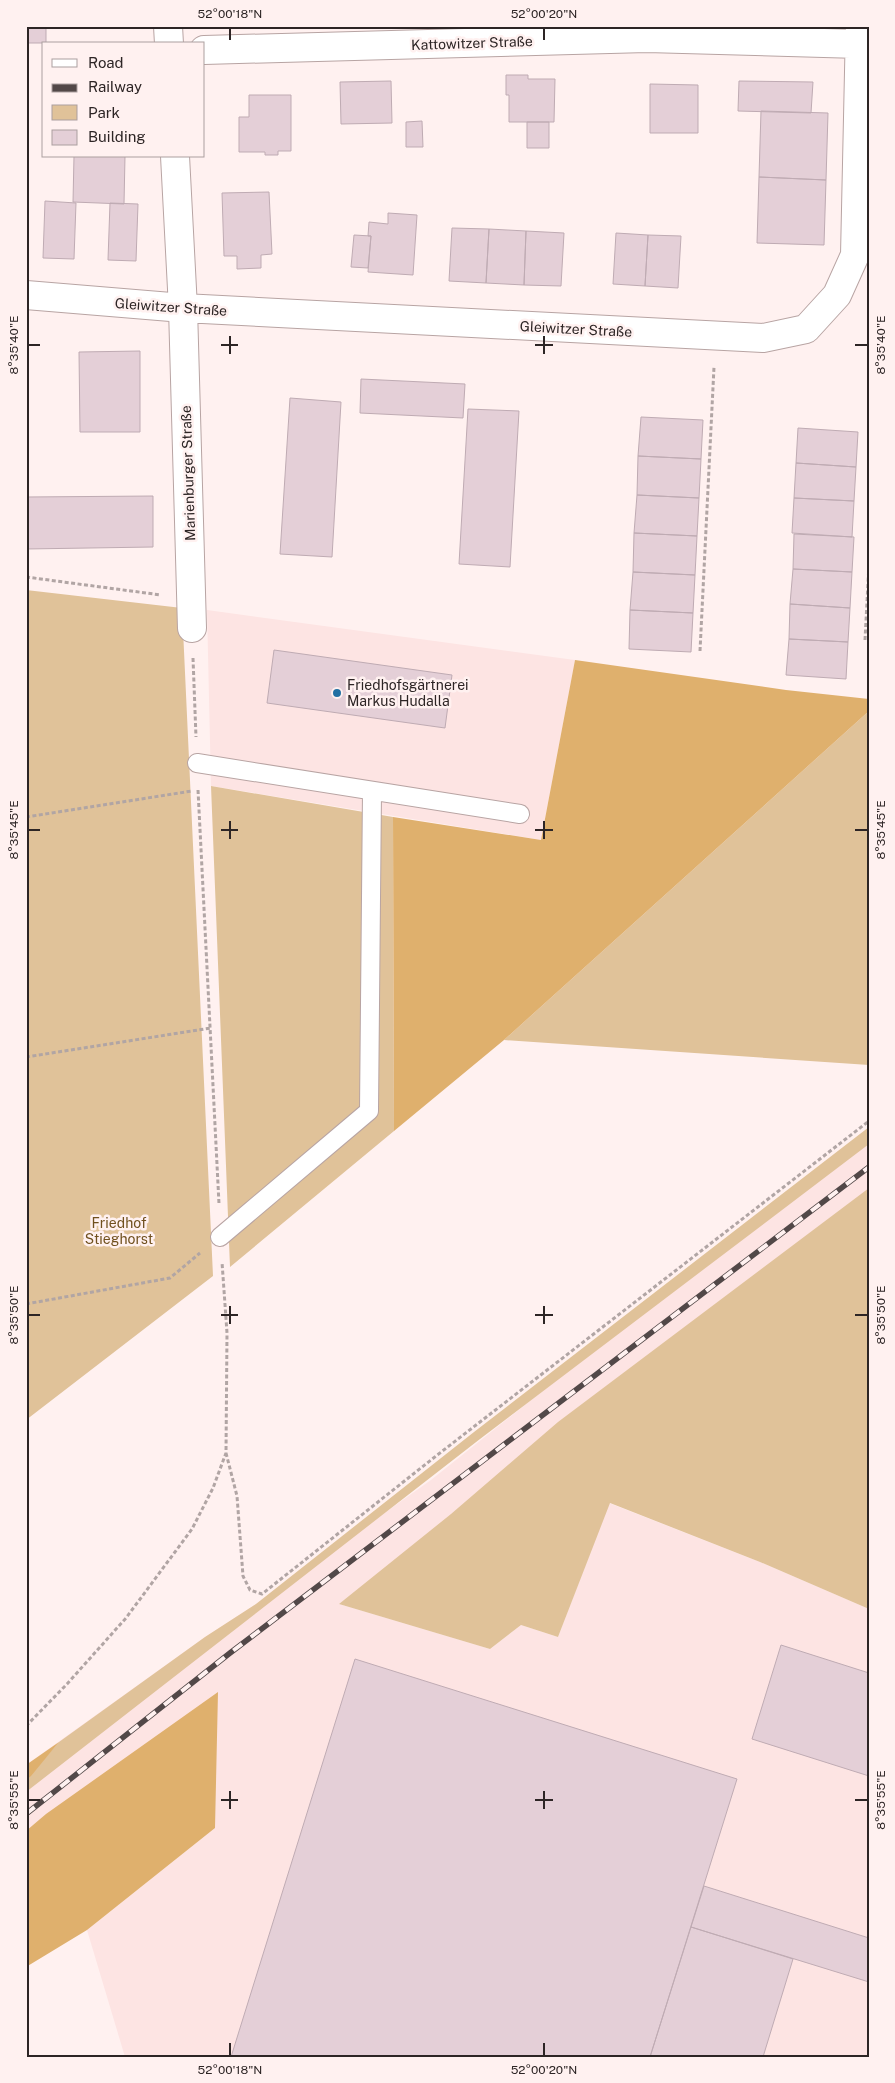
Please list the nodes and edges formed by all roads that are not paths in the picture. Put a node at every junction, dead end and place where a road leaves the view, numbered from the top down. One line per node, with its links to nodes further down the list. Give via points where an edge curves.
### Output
1 (168, 26): 3 (street)
2 (860, 35): 4 (street, Kattowitzer Straße); 7 (street, Gleiwitzer Straße, via 855,255 837,295 806,329 763,338)
3 (169, 42)
4 (205, 50)
5 (175, 158): 7 (street, Marienburger Straße)
6 (26, 295): 7 (street, Gleiwitzer Straße)
7 (183, 308): 8 (street, Marienburger Straße)
8 (192, 628)
9 (198, 763): 10 (lane)
10 (372, 791): 11 (lane); 12 (lane, via 370,1111)
11 (520, 814)
12 (220, 1237)

